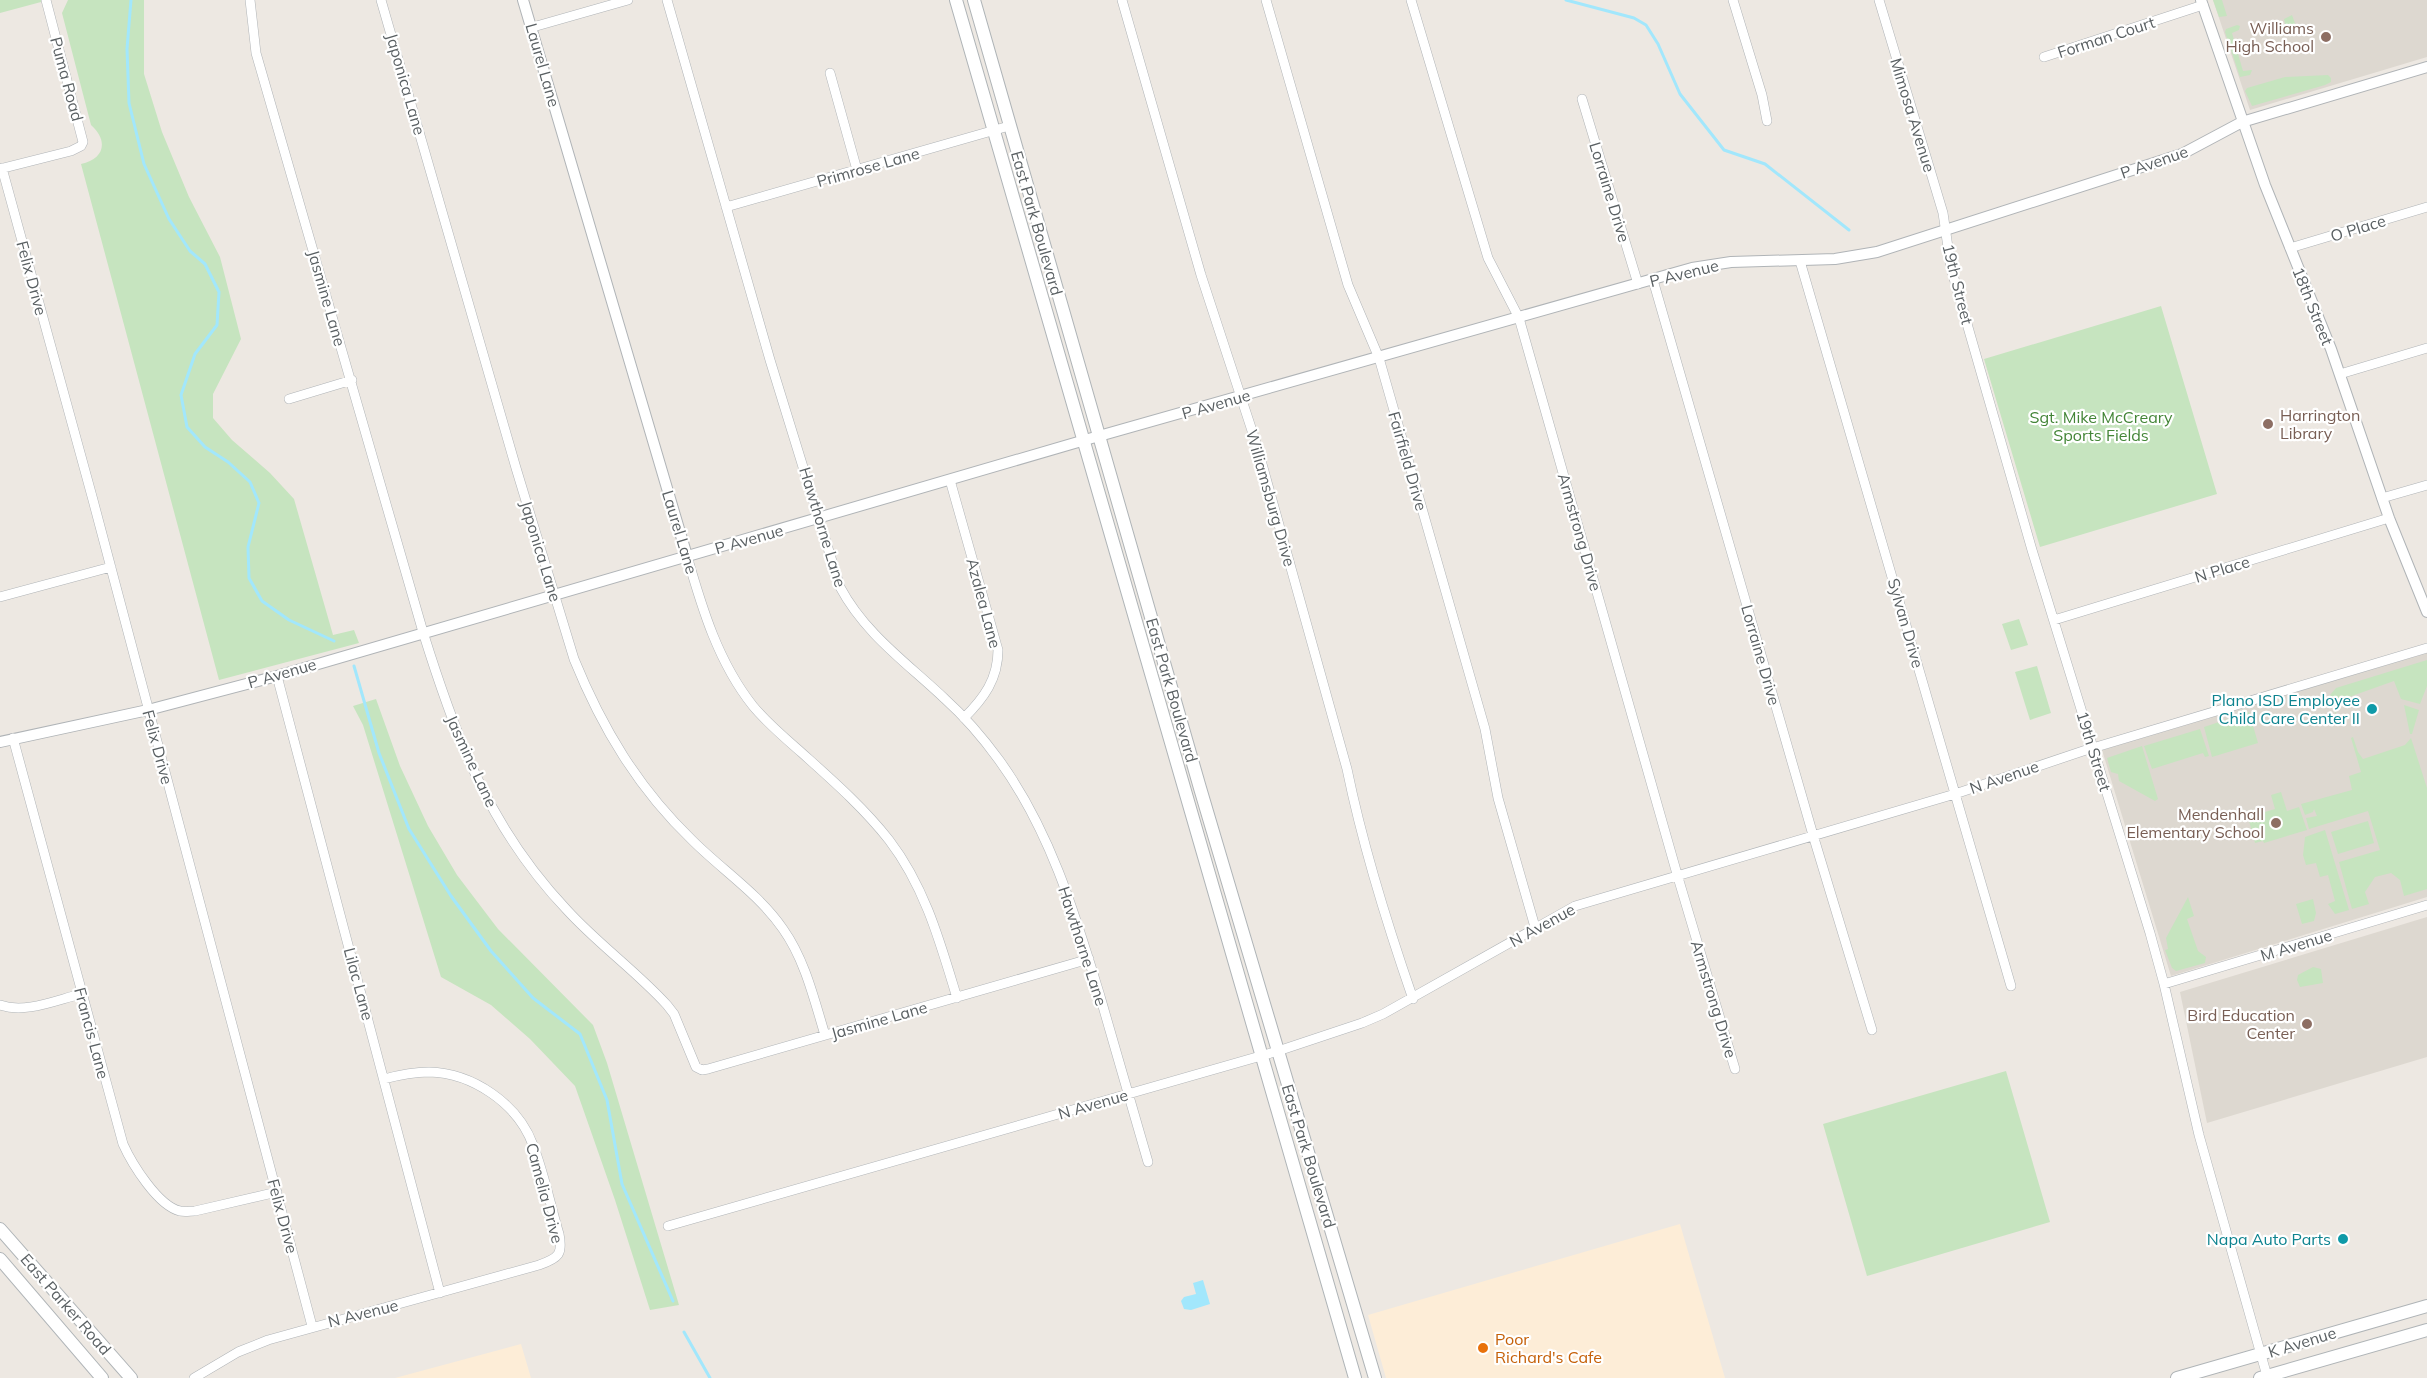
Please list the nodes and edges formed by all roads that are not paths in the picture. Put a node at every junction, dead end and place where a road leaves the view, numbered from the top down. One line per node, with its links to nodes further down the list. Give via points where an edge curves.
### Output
1 (46, 0): 24 (street, Puma Road, via 83,142 71,151)
2 (250, 0): 37 (street, Jasmine Lane, via 256,53)
3 (381, 0): 49 (street, Japonica Lane)
4 (523, 0): 15 (street, Laurel Lane)
5 (628, 0): 15 (street)
6 (667, 0): 26 (street, Hawthorne Lane)
7 (956, 0): 23 (main road, East Park Boulevard)
8 (974, 0): 22 (main road, East Park Boulevard)
9 (1122, 0): 38 (street, Williamsburg Drive, via 1201,275)
10 (1266, 0): 35 (street, Fairfield Drive, via 1348,285)
11 (1411, 0): 33 (street, Armstrong Drive, via 1488,258)
12 (1733, 0): 20 (street)
13 (1879, 0): 28 (street, Mimosa Avenue, via 1943,213)
14 (2202, 3): 16 (street, Forman Court); 21 (street, 18th Street)
15 (533, 27): 47 (street, Laurel Lane)
16 (2044, 57)
17 (2427, 67): 21 (street, P Avenue)
18 (830, 73): 25 (street)
19 (1582, 99): 32 (street, Lorraine Drive)
20 (1767, 121)
21 (2242, 122): 28 (street, P Avenue, via 2182,154); 29 (street, 18th Street)
22 (1009, 126): 23 (street, Primrose Lane); 40 (main road, East Park Boulevard)
23 (994, 130): 25 (street, Primrose Lane); 41 (main road, East Park Boulevard)
24 (1, 169): 48 (street, Felix Drive)
25 (857, 170): 26 (street, Primrose Lane)
26 (726, 207): 45 (street, Hawthorne Lane)
27 (2427, 207): 29 (street, O Place)
28 (1945, 231): 30 (street, P Avenue, via 1877,252); 52 (street, 19th Street, via 1951,268)
29 (2290, 248): 36 (street, 18th Street)
30 (1800, 261): 31 (street, P Avenue, via 1710,264); 61 (street, Sylvan Drive)
31 (1653, 280): 32 (street, P Avenue); 62 (street, Lorraine Drive)
32 (1638, 284): 33 (street, P Avenue)
33 (1519, 318): 35 (street, P Avenue); 63 (street, Armstrong Drive)
34 (2427, 348): 36 (street)
35 (1379, 358): 38 (street, P Avenue); 65 (street, Fairfield Drive, via 1485,729 1498,798)
36 (2340, 374): 44 (street, 18th Street)
37 (351, 380): 39 (street); 53 (street, Jasmine Lane)
38 (1241, 396): 40 (street, P Avenue); 71 (street, Williamsburg Drive, via 1395,948)
39 (289, 399)
40 (1100, 436): 41 (street, P Avenue); 75 (main road, East Park Boulevard)
41 (1084, 440): 42 (street, P Avenue); 76 (main road, East Park Boulevard)
42 (950, 480): 45 (street, P Avenue); 57 (street, Azalea Lane, via 999,650 993,682)
43 (2427, 485): 44 (street)
44 (2382, 498): 46 (street, 18th Street)
45 (819, 519): 47 (street, P Avenue); 57 (street, Hawthorne Lane, via 840,587 852,608 877,639)
46 (2389, 519): 51 (street, 18th Street); 52 (street, N Place)
47 (687, 556): 49 (street, P Avenue); 70 (street, Laurel Lane, via 710,629 746,697 864,811 912,876 931,917)
48 (111, 567): 50 (street); 56 (street, Felix Drive)
49 (554, 594): 53 (street, P Avenue); 74 (street, Japonica Lane, via 583,681 621,754 679,828 751,892 783,929 799,958)
50 (0, 597)
51 (2427, 612)
52 (2054, 620): 60 (street, 19th Street)
53 (423, 632): 55 (street, P Avenue); 74 (street, Jasmine Lane, via 464,752 482,790 521,853 568,911 667,1005 696,1067 708,1069)
54 (2427, 648): 60 (street, N Avenue)
55 (277, 675): 56 (street, P Avenue); 78 (street, Lilac Lane)
56 (148, 710): 58 (street, P Avenue); 81 (street, Felix Drive)
57 (964, 718): 66 (street, Hawthorne Lane, via 1006,770 1052,852)
58 (13, 738): 59 (street, P Avenue); 69 (street, Francis Lane)
59 (0, 742)
60 (2094, 748): 61 (street, N Avenue); 67 (street, 19th Street)
61 (1955, 794): 62 (street, N Avenue); 68 (street, Sylvan Drive)
62 (1813, 836): 63 (street, N Avenue); 73 (street, Lorraine Drive)
63 (1677, 874): 65 (street, N Avenue, via 1575,906); 77 (street, Armstrong Drive)
64 (2427, 905): 67 (street, M Avenue)
65 (1535, 927): 71 (street, N Avenue)
66 (1089, 959): 70 (street, Jasmine Lane); 79 (street, Hawthorne Lane)
67 (2164, 984): 92 (street, 19th Street, via 2199,1135)
68 (2011, 986)
69 (81, 994): 72 (street, via 14,1009); 81 (street, Francis Lane, via 123,1144 131,1162 156,1194 182,1212)
70 (957, 998): 74 (street, Jasmine Lane)
71 (1413, 999): 75 (street, N Avenue, via 1362,1023)
72 (0, 1005)
73 (1872, 1030)
74 (825, 1035)
75 (1278, 1051): 76 (street, N Avenue); 98 (main road, East Park Boulevard)
76 (1260, 1055): 79 (street, N Avenue); 97 (main road, East Park Boulevard)
77 (1735, 1069)
78 (384, 1079): 85 (street, Camelia Drive, via 408,1073 452,1075 492,1093 519,1120 534,1145 561,1248 555,1258); 87 (street, Lilac Lane)
79 (1128, 1094): 80 (street, Hawthorne Lane); 82 (street, N Avenue)
80 (1148, 1162)
81 (277, 1192): 90 (street, Felix Drive)
82 (668, 1226)
83 (0, 1229): 86 (main road, East Parker Road)
84 (0, 1259): 88 (main road, East Parker Road)
85 (539, 1265): 87 (street, N Avenue)
86 (55, 1291): 88 (main road); 95 (main road, East Parker Road)
87 (440, 1293): 90 (street, N Avenue)
88 (39, 1305): 94 (main road, East Parker Road)
89 (2427, 1306): 92 (main road, K Avenue)
90 (312, 1326): 96 (street, N Avenue, via 238,1352)
91 (2427, 1330): 93 (main road, K Avenue)
92 (2260, 1354): 93 (street, 19th Street); 99 (main road, K Avenue)
93 (2264, 1377)
94 (102, 1378)
95 (131, 1378)
96 (194, 1378)
97 (1355, 1378)
98 (1375, 1378)
99 (2177, 1378)

